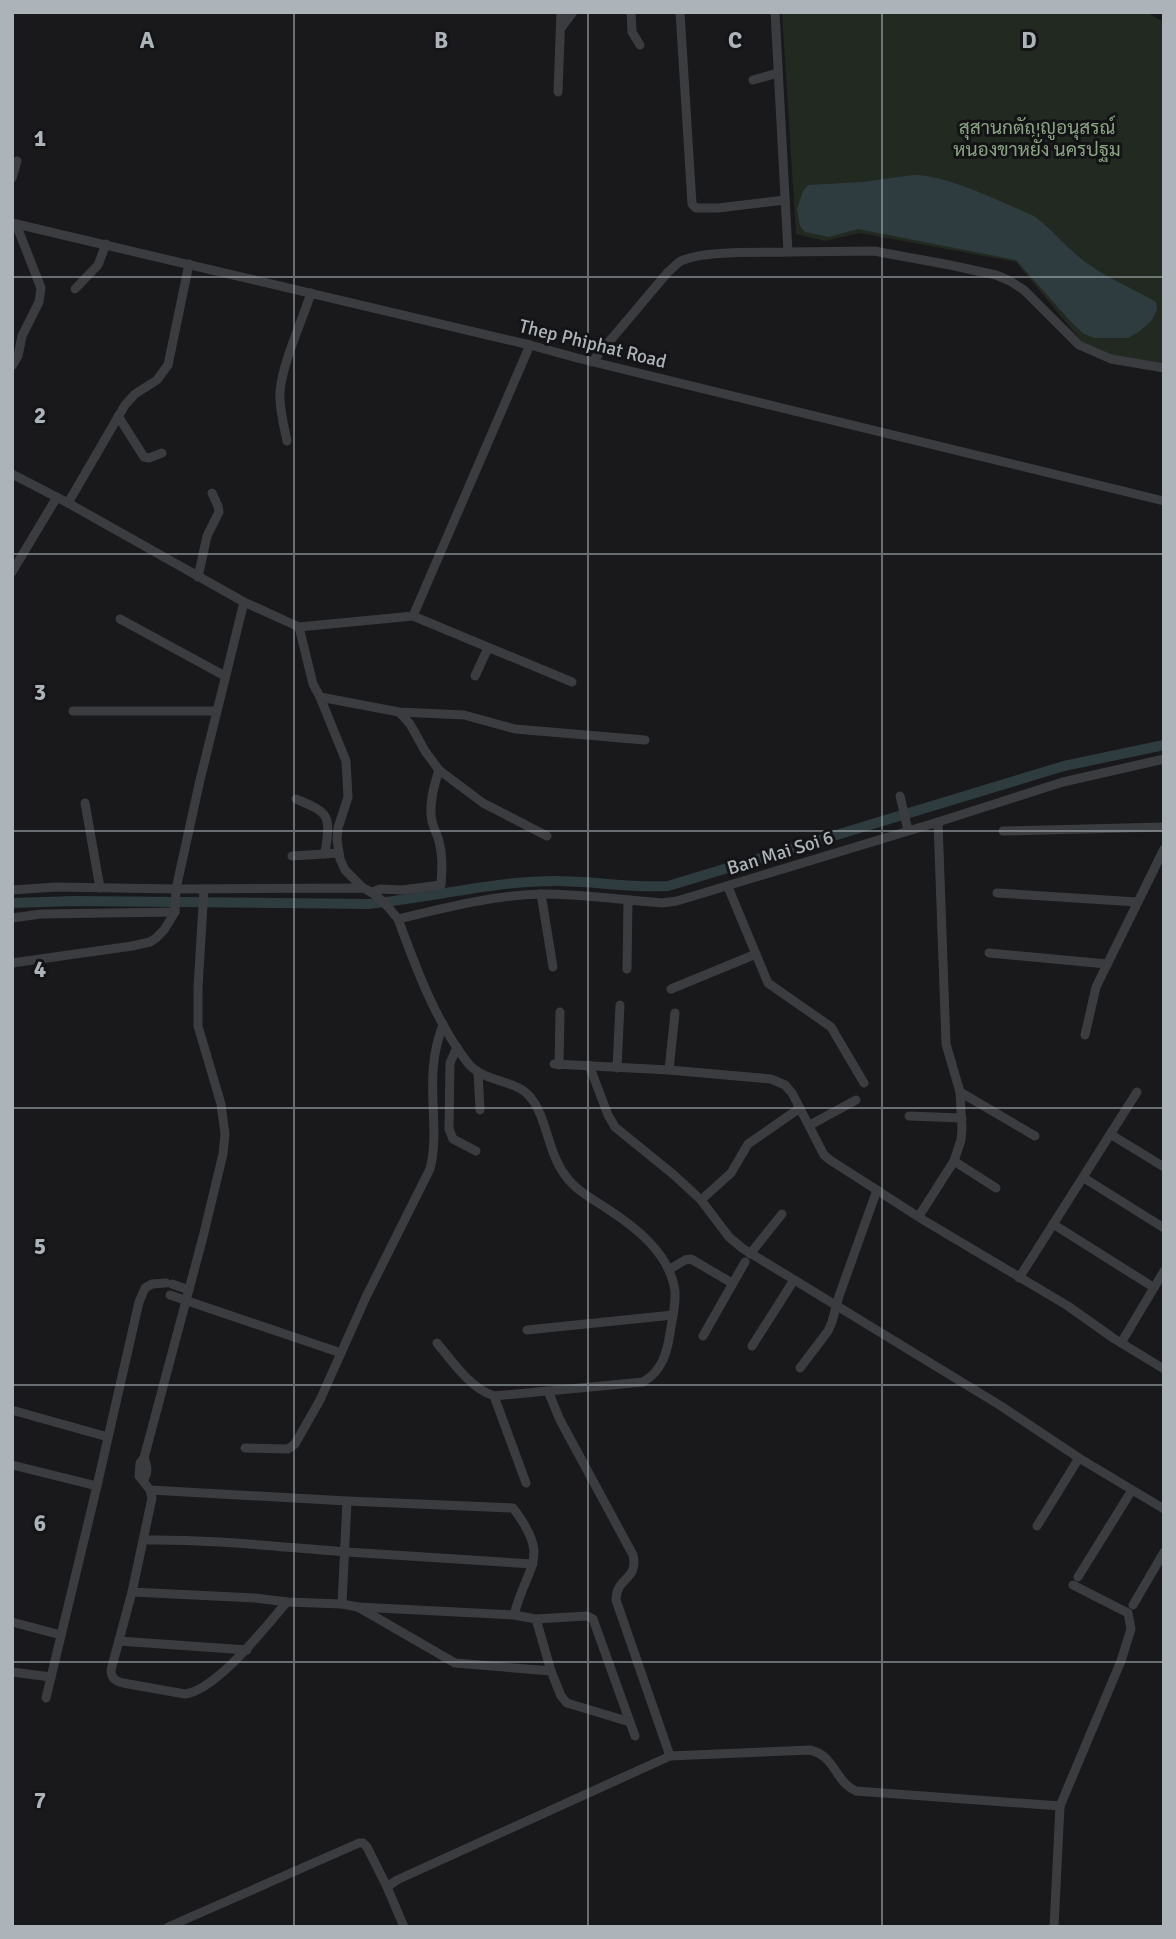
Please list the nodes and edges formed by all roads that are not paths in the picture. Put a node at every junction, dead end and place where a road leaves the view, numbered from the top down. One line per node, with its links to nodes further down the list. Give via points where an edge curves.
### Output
1 (561, 12): 6 (street)
2 (573, 12): 6 (street)
3 (631, 12): 7 (street, via 632,32)
4 (680, 12): 13 (street, via 692,204 718,208)
5 (775, 12): 8 (street)
6 (560, 30): 10 (street)
7 (640, 45)
8 (778, 73): 9 (street); 13 (street)
9 (753, 80)
10 (558, 92)
11 (17, 161): 12 (street)
12 (12, 178)
13 (785, 200): 16 (street)
14 (14, 223): 15 (street, Thep Phiphat Road); 22 (street, via 41,288)
15 (106, 244): 17 (street, Thep Phiphat Road); 18 (street, via 98,265)
16 (788, 252): 21 (street, via 709,255 681,261); 23 (street, via 874,251 996,275 1024,290 1079,345 1111,359)
17 (189, 264): 19 (street, Thep Phiphat Road); 24 (street, via 168,365)
18 (75, 289)
19 (312, 293): 20 (street, Thep Phiphat Road); 25 (street, via 282,375 281,413)
20 (530, 345): 21 (street, Thep Phiphat Road); 35 (street)
21 (592, 362): 30 (street, Thep Phiphat Road)
22 (12, 366)
23 (1164, 368)
24 (118, 416): 26 (street, via 144,457); 31 (street)
25 (287, 441)
26 (162, 453)
27 (12, 474): 29 (street)
28 (212, 493): 33 (street, via 219,512 207,536)
29 (57, 497): 31 (street); 32 (street)
30 (1164, 501)
31 (68, 503): 33 (street)
32 (12, 572)
33 (198, 577): 34 (street)
34 (244, 602): 37 (street); 39 (street)
35 (413, 616): 37 (street); 38 (street)
36 (120, 619): 39 (street)
37 (299, 627): 42 (street)
38 (488, 648): 40 (street); 41 (street)
39 (225, 676): 44 (street)
40 (475, 676)
41 (572, 682)
42 (320, 697): 45 (street); 58 (street, via 348,774 348,797 338,828)
43 (73, 710): 44 (street)
44 (215, 712): 65 (street)
45 (399, 712): 46 (street, via 455,713 515,729); 48 (street)
46 (645, 740)
47 (1164, 759): 52 (street, Ban Mai Soi 6, via 1063,782)
48 (439, 770): 56 (street, via 484,803); 69 (street, via 430,813 443,859 441,885 380,889)
49 (900, 796): 53 (street)
50 (296, 799): 59 (street, via 326,816)
51 (85, 803): 62 (street)
52 (938, 822): 53 (street, Ban Mai Soi 6); 93 (street, via 946,1044)
53 (907, 826): 61 (street, Ban Mai Soi 6)
54 (1164, 827): 55 (street)
55 (1003, 831)
56 (547, 836)
57 (1164, 849): 71 (street)
58 (339, 853): 59 (street); 63 (street, via 345,870)
59 (325, 854): 60 (street)
60 (292, 856)
61 (728, 887): 70 (street, Ban Mai Soi 6, via 677,901); 76 (street)
62 (100, 888): 64 (street); 65 (street)
63 (363, 888): 66 (street); 69 (street)
64 (12, 890)
65 (177, 891): 66 (street); 72 (street)
66 (204, 893): 122 (street, via 198,1026 225,1134 219,1178)
67 (998, 893): 71 (street)
68 (541, 894): 70 (street, Ban Mai Soi 6); 74 (street, Ban Mai Soi 6, via 478,901); 79 (street)
69 (376, 895): 74 (street)
70 (628, 900): 80 (street)
71 (1137, 902): 78 (street)
72 (176, 910): 73 (street); 77 (street, via 150,942)
73 (12, 918)
74 (398, 919): 85 (street)
75 (989, 953): 78 (street)
76 (756, 954): 81 (street); 92 (street, via 772,987 831,1027)
77 (12, 963)
78 (1107, 964): 86 (street, via 1096,987)
79 (553, 967)
80 (627, 969)
81 (671, 989)
82 (620, 1005): 89 (street)
83 (560, 1012): 88 (street, via 556,1065)
84 (675, 1013): 90 (street)
85 (443, 1024): 87 (street); 131 (street, via 433,1063 434,1152 429,1169)
86 (1085, 1035)
87 (457, 1047): 91 (street); 103 (street, via 450,1063 449,1129 453,1139)
88 (589, 1065): 89 (street); 109 (street, via 615,1127)
89 (617, 1068): 90 (street)
90 (669, 1070): 96 (street, via 771,1079 785,1085)
91 (478, 1073): 97 (street); 115 (street, via 530,1097 564,1174 649,1241)
92 (864, 1083)
93 (960, 1092): 99 (street); 102 (street)
94 (1137, 1092): 101 (street)
95 (856, 1100): 100 (street)
96 (800, 1108): 100 (street); 109 (street, via 748,1144 731,1173)
97 (480, 1110)
98 (909, 1116): 99 (street)
99 (962, 1118): 104 (street)
100 (810, 1125): 108 (street, via 824,1155)
101 (1110, 1133): 105 (street); 106 (street)
102 (1035, 1136)
103 (476, 1151)
104 (954, 1161): 107 (street); 111 (street)
105 (1164, 1167)
106 (1084, 1178): 112 (street); 113 (street)
107 (996, 1188)
108 (877, 1190): 111 (street); 124 (street)
109 (701, 1200): 114 (street)
110 (782, 1214): 114 (street)
111 (919, 1216): 117 (street)
112 (1053, 1224): 117 (street); 120 (street)
113 (1164, 1228)
114 (747, 1258): 118 (street); 119 (street)
115 (670, 1269): 119 (street, via 691,1259); 125 (street)
116 (1164, 1271): 120 (street)
117 (1019, 1279): 129 (street)
118 (794, 1280): 124 (street); 130 (street)
119 (732, 1283): 127 (street)
120 (1153, 1287): 129 (street)
121 (168, 1288): 122 (street); 123 (street); 137 (street, via 145,1287 138,1302)
122 (189, 1290): 123 (street)
123 (187, 1300): 131 (street); 143 (street, via 140,1463 139,1475)
124 (837, 1306): 132 (street, via 828,1331); 139 (street)
125 (673, 1315): 126 (street); 134 (street, via 662,1363 650,1378)
126 (527, 1330)
127 (703, 1336)
128 (438, 1343): 135 (street, via 472,1383)
129 (1121, 1343): 133 (street)
130 (752, 1346)
131 (341, 1353): 138 (street, via 295,1444 288,1449)
132 (800, 1368)
133 (1164, 1369)
134 (548, 1391): 135 (street); 169 (street, via 633,1555 634,1569 616,1591 616,1600)
135 (494, 1396): 141 (street)
136 (15, 1411): 137 (street)
137 (108, 1437): 142 (street)
138 (245, 1448)
139 (1079, 1458): 144 (street); 147 (street)
140 (12, 1465): 142 (street)
141 (526, 1483)
142 (97, 1486): 160 (street)
143 (150, 1490): 145 (street); 148 (street)
144 (1132, 1490): 146 (street); 170 (street, via 1075,1581 1128,1613 1131,1629)
145 (347, 1501): 149 (street); 151 (street, via 513,1508 535,1550)
146 (1162, 1505)
147 (1037, 1526)
148 (144, 1540): 149 (street); 152 (street)
149 (344, 1552): 151 (street); 154 (street)
150 (1164, 1552): 155 (street)
151 (533, 1564): 157 (street)
152 (132, 1592): 153 (street); 161 (street)
153 (287, 1602): 154 (street); 162 (street)
154 (342, 1604): 156 (street)
155 (1133, 1605)
156 (358, 1607): 157 (street); 163 (street, via 455,1664)
157 (514, 1615): 158 (street)
158 (536, 1619): 163 (street); 167 (street, via 593,1619)
159 (12, 1622): 160 (street)
160 (61, 1635): 165 (street)
161 (119, 1641): 162 (street); 162 (street, via 111,1670 115,1681 186,1694 204,1686)
162 (247, 1650)
163 (551, 1671): 167 (street, via 567,1703)
164 (12, 1672): 165 (street)
165 (51, 1676): 166 (street)
166 (46, 1698)
167 (630, 1722): 168 (street)
168 (635, 1736)
169 (670, 1756): 170 (street, via 810,1750 830,1761 845,1784 856,1791); 171 (street)
170 (1060, 1806): 174 (street)
171 (387, 1887): 172 (street, via 367,1847 359,1843); 173 (street)
172 (168, 1927)
173 (404, 1927)
174 (1054, 1927)

